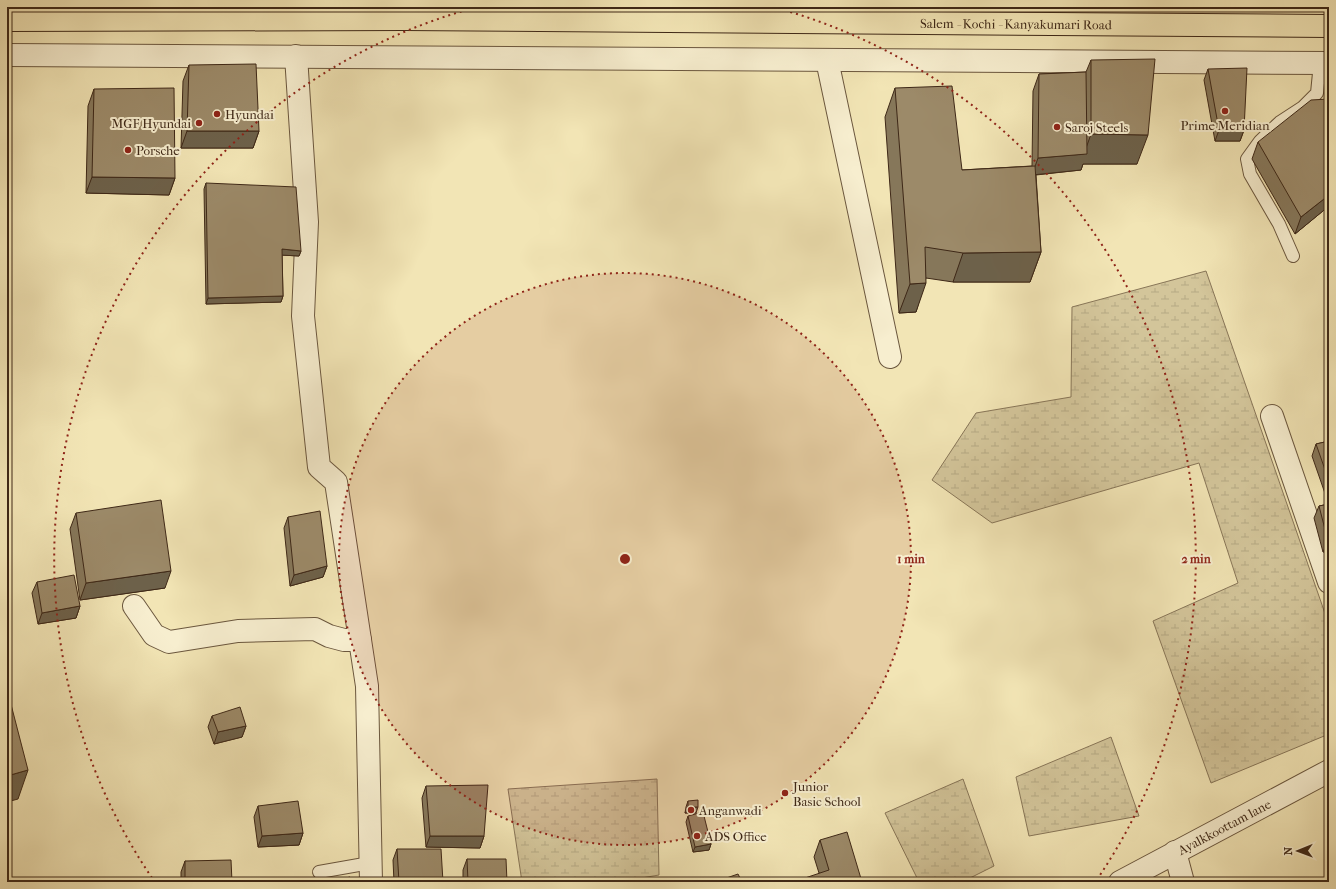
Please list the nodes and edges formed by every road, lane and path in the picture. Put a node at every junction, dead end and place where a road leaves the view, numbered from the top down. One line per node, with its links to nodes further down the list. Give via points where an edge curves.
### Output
1 (7, 20): 2 (highway, Salem - Kochi - Kanyakumari Road, via 404,19)
2 (1329, 26)
3 (7, 55): 4 (street)
4 (296, 56): 5 (street); 12 (street, via 308,222 303,316 318,459 319,467 336,482)
5 (827, 60): 6 (street); 8 (street)
6 (1324, 63): 7 (lane, via 1317,93 1303,107 1280,122 1260,141 1247,159 1250,174 1279,224)
7 (1293, 256)
8 (890, 357)
9 (1272, 416): 10 (street)
10 (1329, 582)
11 (134, 606): 12 (street, via 154,635 169,642 238,631 315,629 344,640)
12 (360, 640): 16 (street, via 366,686)
13 (1329, 771): 14 (street, Ayalkkoottam lane)
14 (1175, 852): 17 (street, Ayalkkoottam lane); 18 (street)
15 (319, 872): 16 (lane)
16 (371, 873)
17 (1120, 882)
18 (1183, 882)

